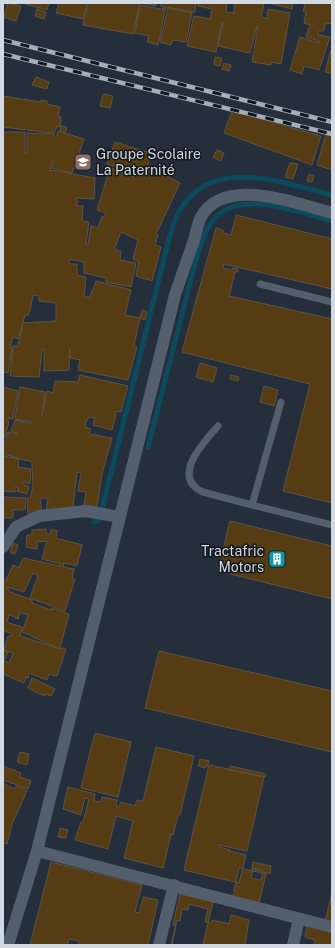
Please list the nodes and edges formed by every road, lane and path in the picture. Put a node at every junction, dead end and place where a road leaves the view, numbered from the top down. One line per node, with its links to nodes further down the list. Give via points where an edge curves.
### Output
1 (332, 213): 7 (street, via 241,193 214,204 201,216 175,295)
2 (260, 284): 3 (lane)
3 (332, 302)
4 (281, 402): 6 (lane)
5 (218, 426): 6 (lane, via 193,456 189,471 191,483 203,492)
6 (252, 505): 8 (lane)
7 (120, 517): 9 (street, via 86,511 39,516 16,527); 10 (street)
8 (332, 526)
9 (3, 547)
10 (37, 850): 11 (street); 14 (street)
11 (174, 885): 12 (street); 15 (street)
12 (299, 919): 13 (street); 16 (street)
13 (332, 927)
14 (8, 945)
15 (159, 945)
16 (293, 945)

